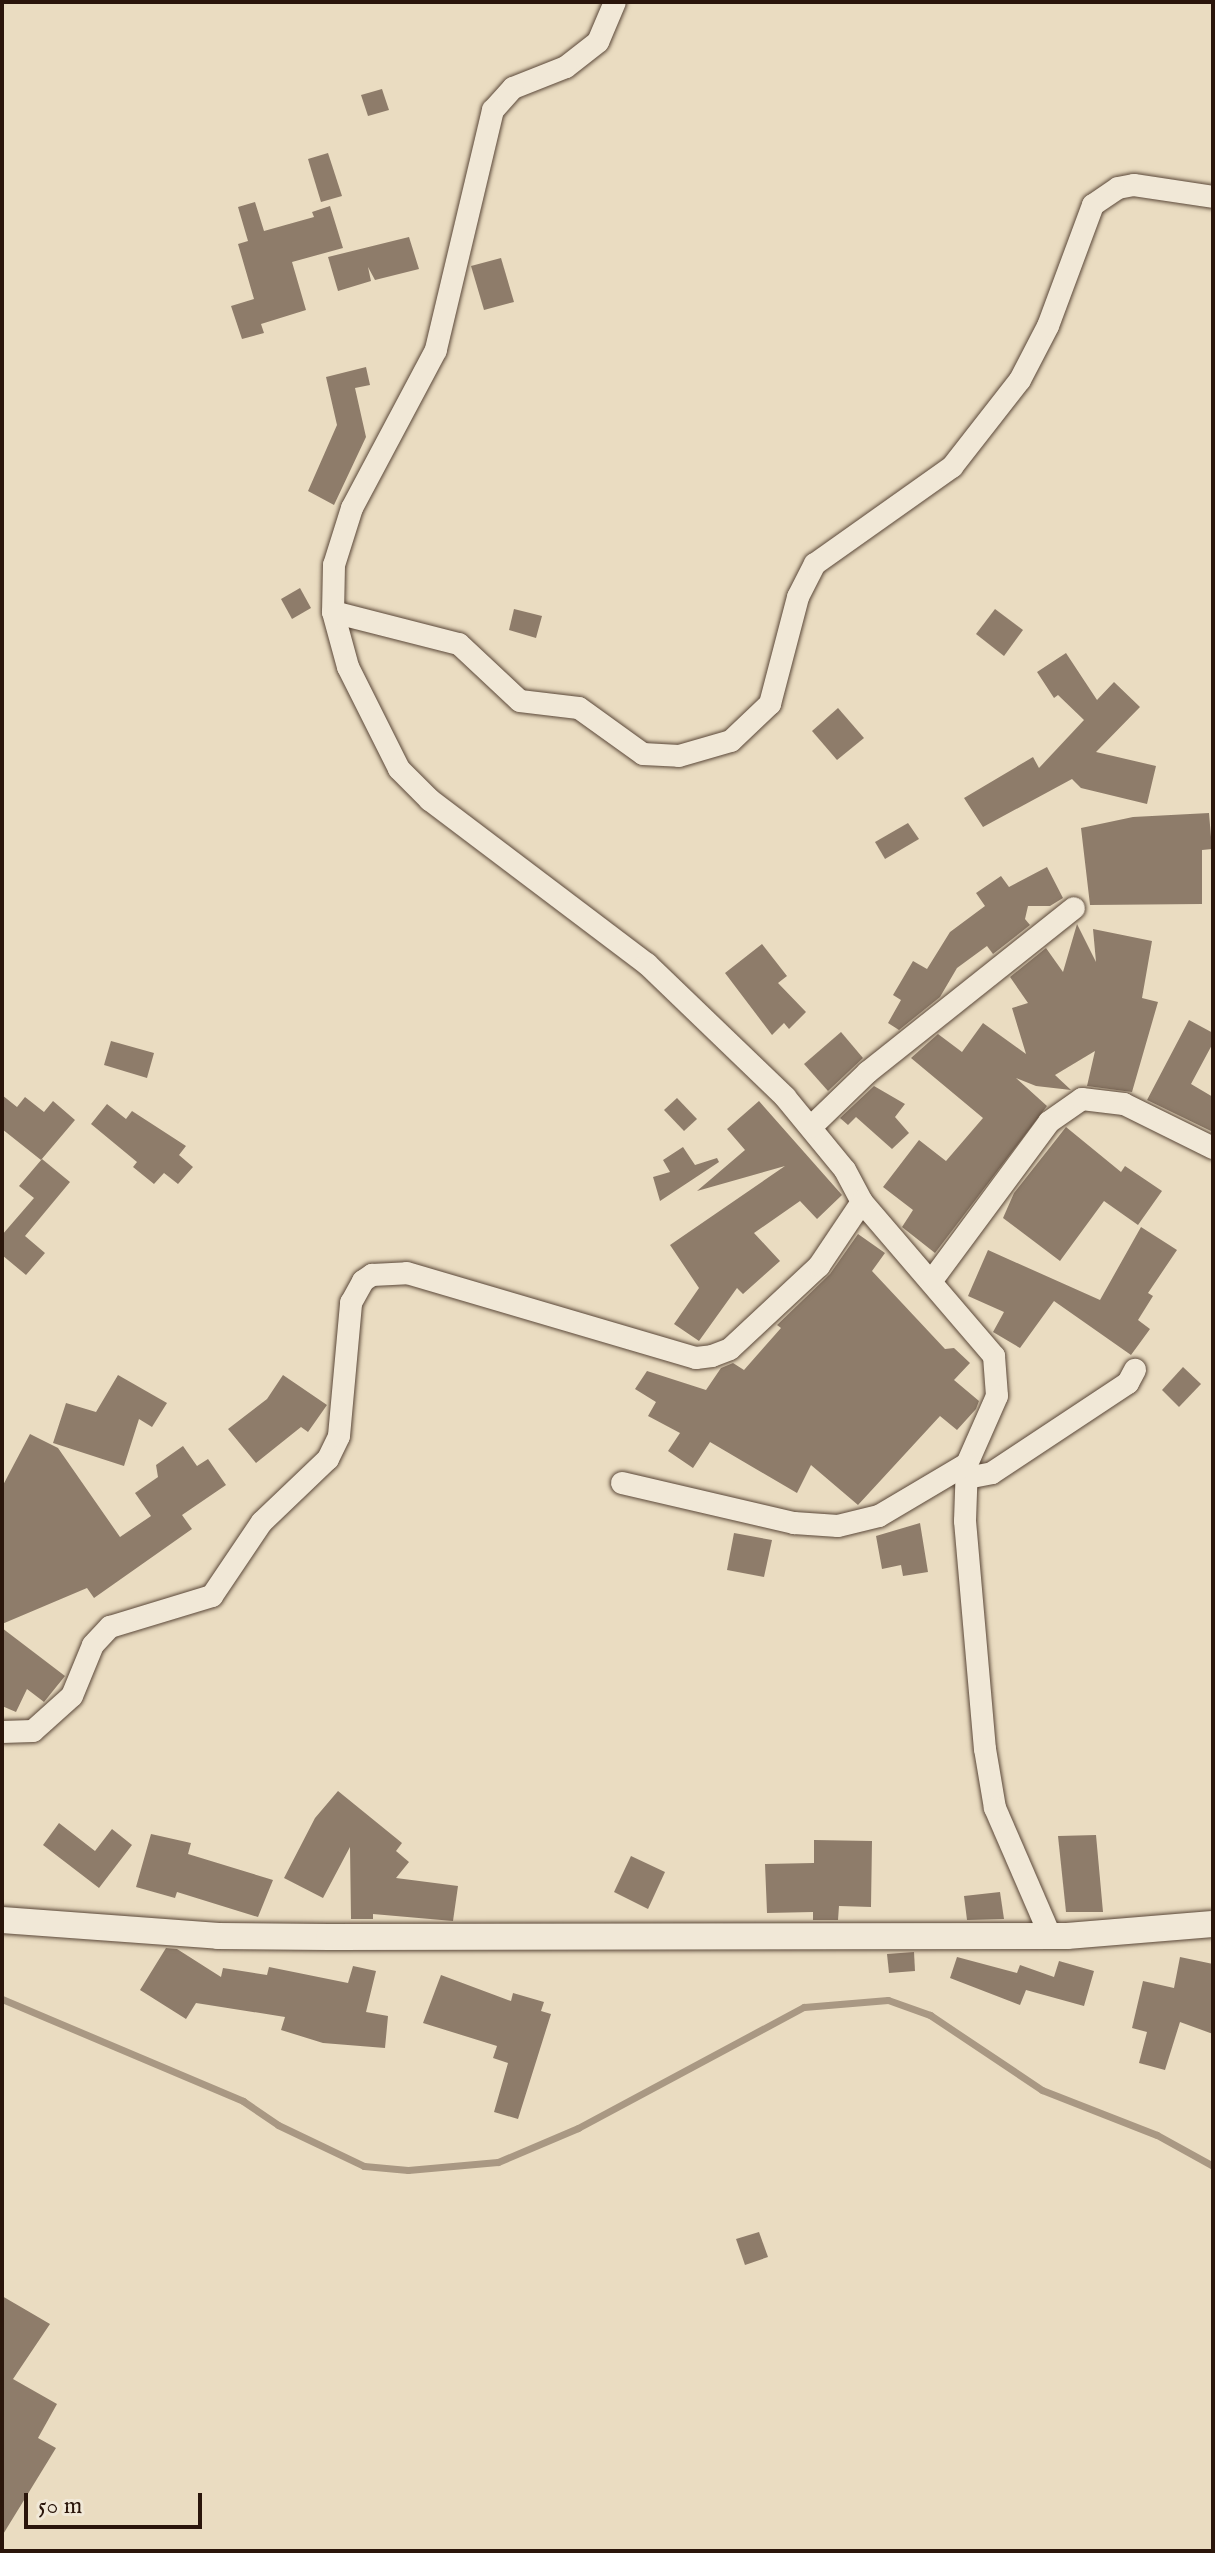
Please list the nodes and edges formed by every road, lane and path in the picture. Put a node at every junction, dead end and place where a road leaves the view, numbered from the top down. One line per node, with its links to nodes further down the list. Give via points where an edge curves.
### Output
1 (615, 2): 3 (street, via 598,42 566,67 513,88 493,110 436,350 352,508 334,565)
2 (1213, 197): 3 (street, via 1134,185 1118,188 1093,205 1048,326 1020,380 952,467 815,564 798,597 770,704 731,741 679,756 643,754 579,708 520,701 459,644)
3 (333, 612): 5 (street, via 348,667 399,769 430,800 647,964)
4 (1074, 908): 5 (street, via 868,1072)
5 (811, 1127): 7 (street)
6 (1213, 1148): 8 (street, via 1124,1104 1082,1099 1049,1122)
7 (862, 1202): 8 (street); 12 (street, via 819,1266 730,1349 712,1356 696,1358 407,1273 372,1275 351,1303 339,1436 328,1459 262,1522 212,1596 110,1627 93,1645 72,1696 33,1731)
8 (933, 1279): 10 (street, via 999,1366 997,1396)
9 (1135, 1370): 10 (street, via 1128,1383 992,1473)
10 (967, 1471): 11 (street, via 879,1516 838,1526 794,1523); 15 (street, via 965,1521 995,1808)
11 (622, 1483)
12 (2, 1732)
13 (2, 1920): 15 (street, via 218,1936)
14 (1213, 1924): 15 (street)
15 (1050, 1935)

